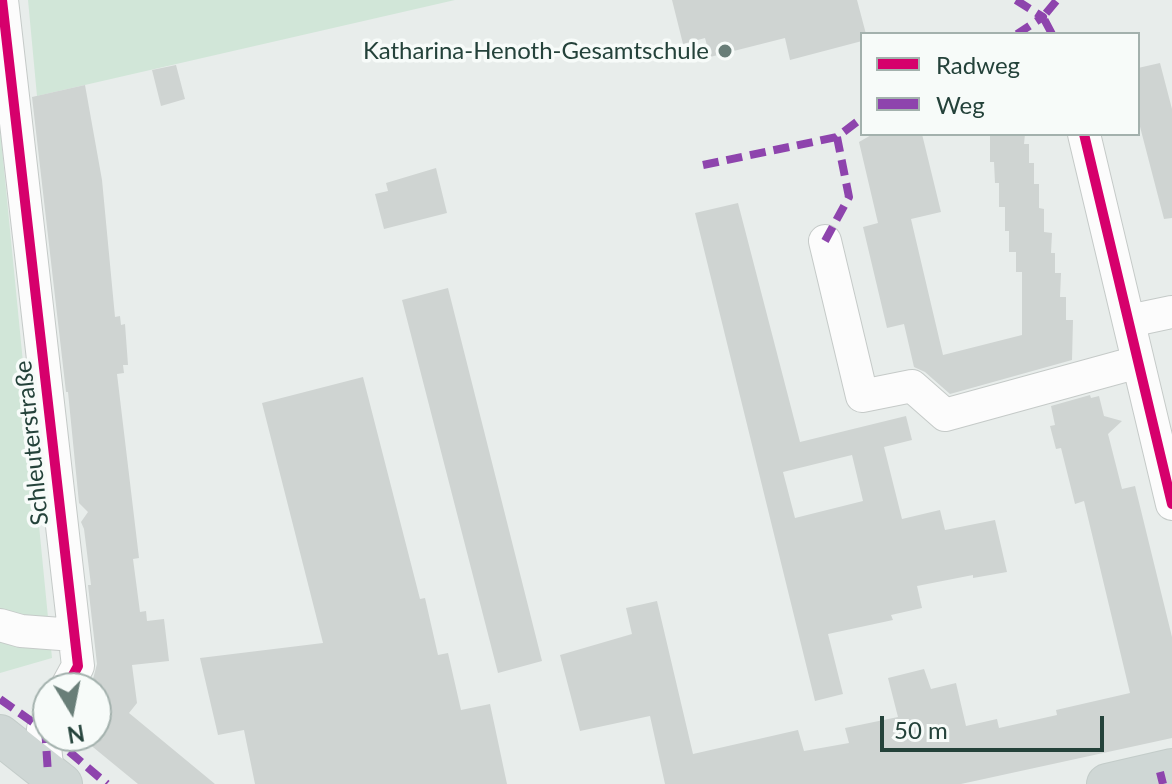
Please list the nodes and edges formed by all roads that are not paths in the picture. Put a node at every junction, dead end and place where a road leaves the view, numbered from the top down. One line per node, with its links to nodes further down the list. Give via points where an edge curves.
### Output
1 (2, 0): 9 (street, Schleuterstraße)
2 (1084, 136): 5 (street)
3 (825, 241): 6 (street, via 862,396 912,386 945,415)
4 (1172, 312): 5 (street)
5 (1129, 321): 6 (street)
6 (1138, 362): 7 (street)
7 (1172, 504)
8 (0, 625): 9 (street)
9 (74, 635): 10 (street, Schleuterstraße)
10 (75, 672)
11 (0, 735): 14 (main road)
12 (49, 752): 14 (street)
13 (1172, 769): 15 (main road)
14 (55, 779)
15 (1107, 784)

